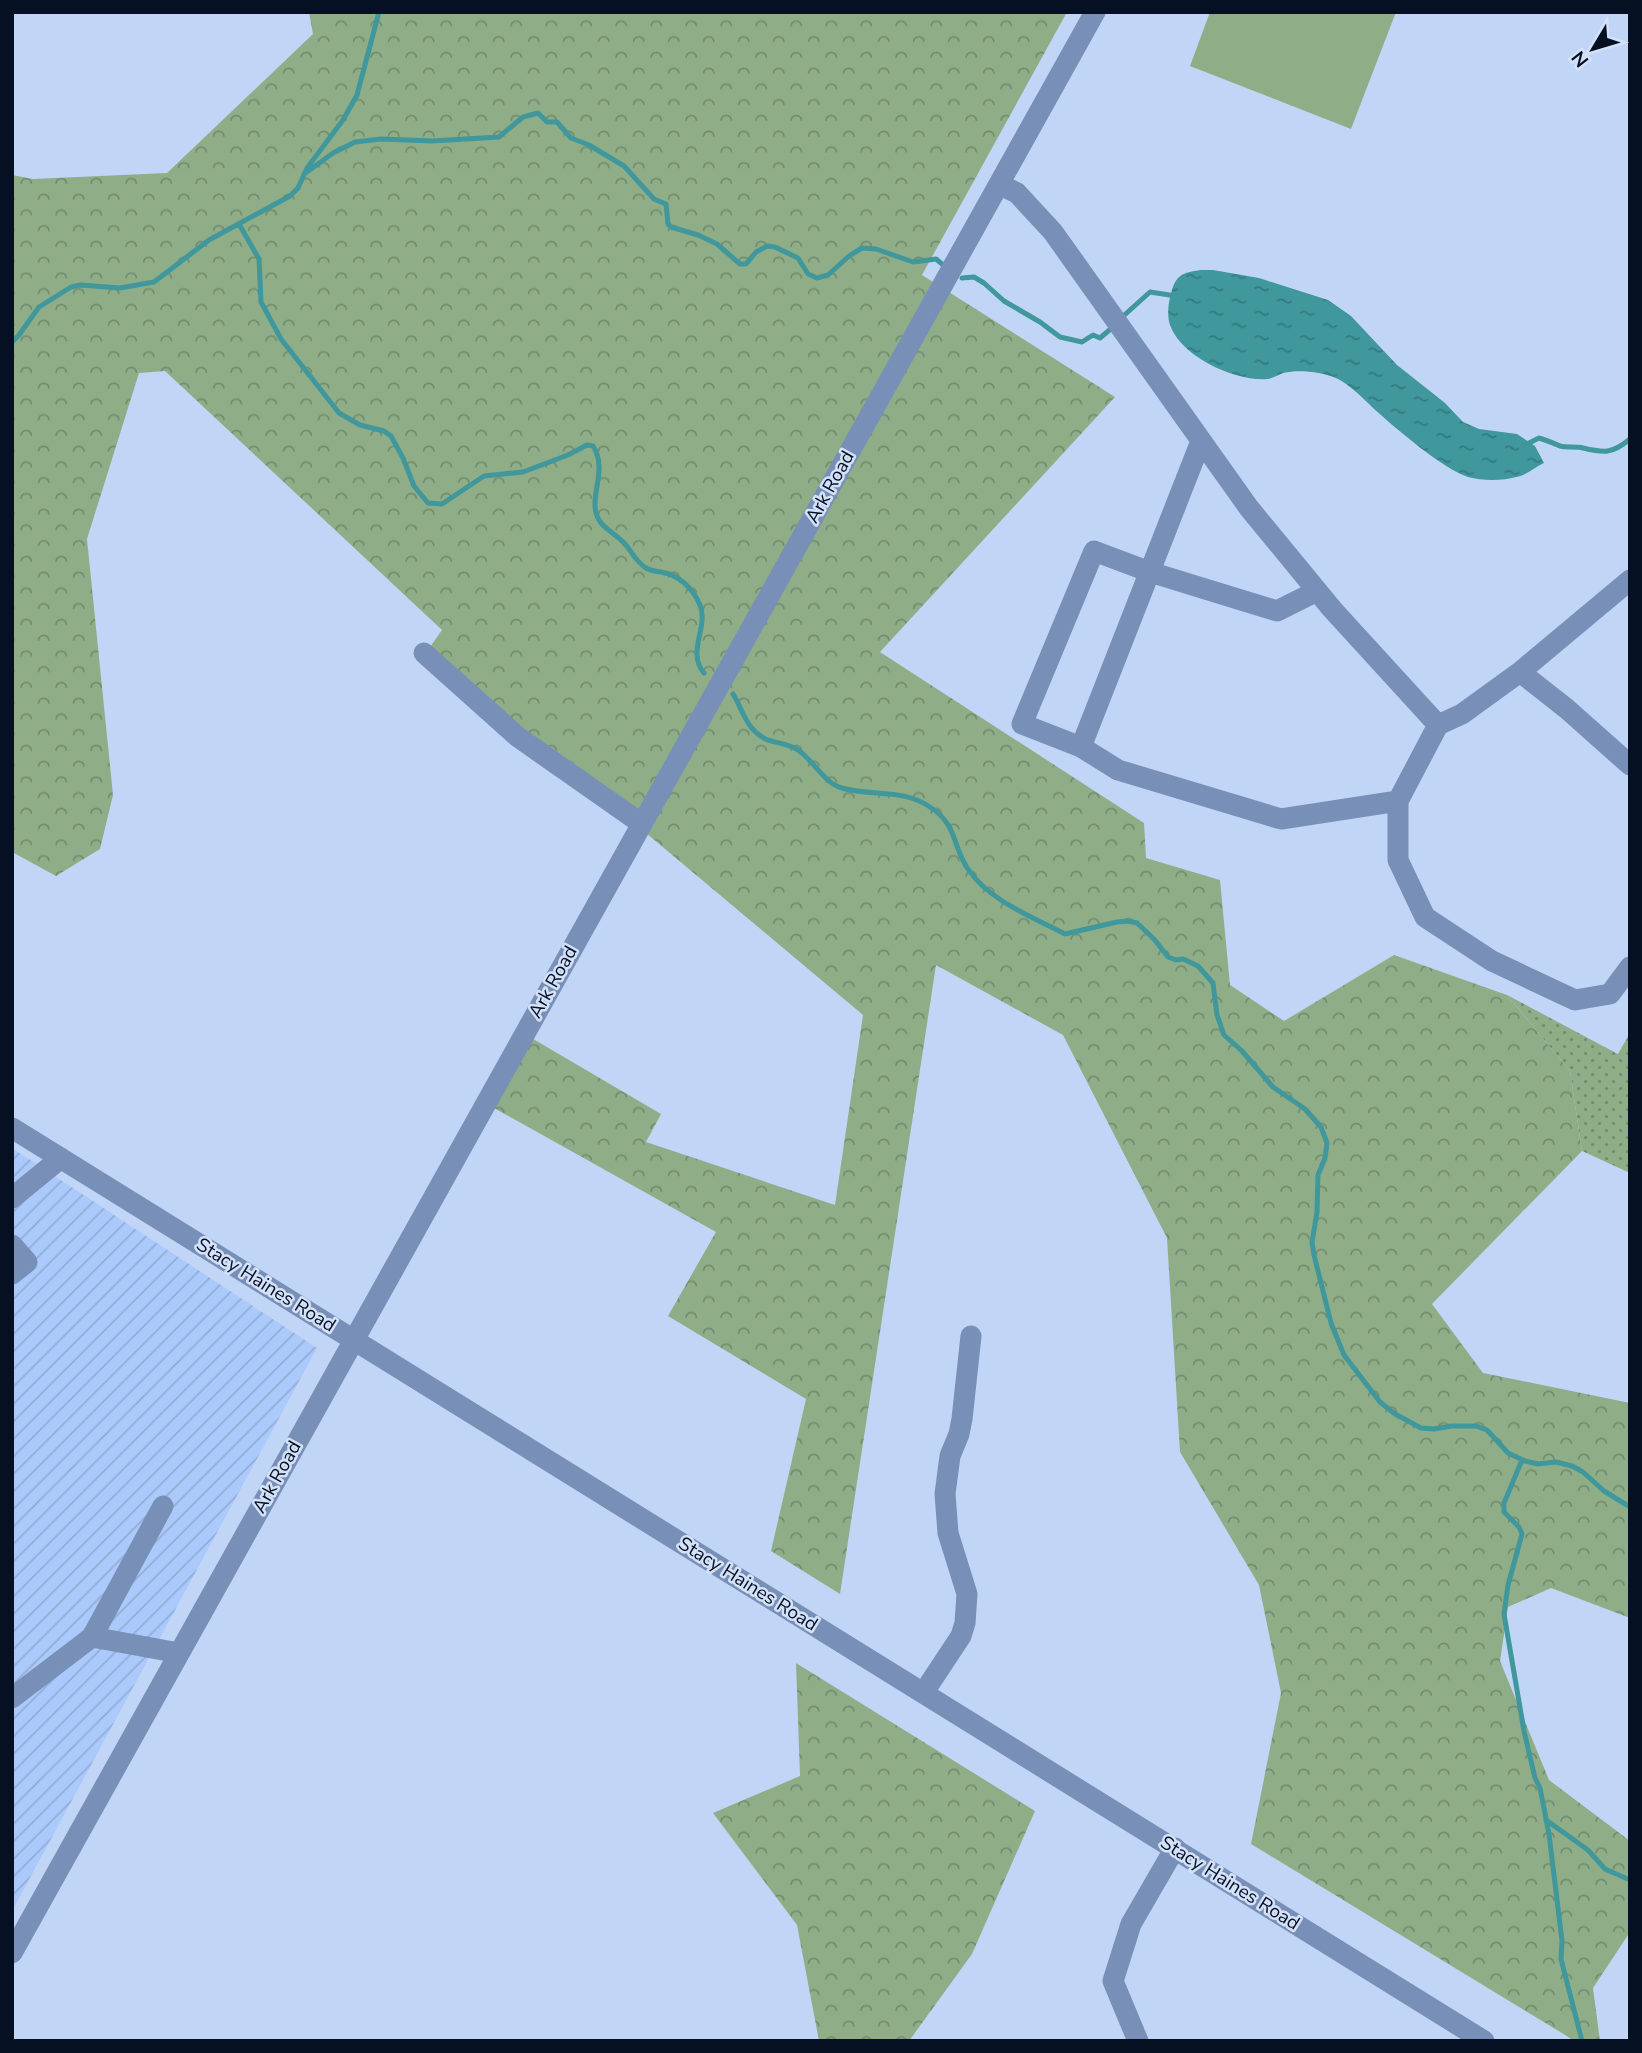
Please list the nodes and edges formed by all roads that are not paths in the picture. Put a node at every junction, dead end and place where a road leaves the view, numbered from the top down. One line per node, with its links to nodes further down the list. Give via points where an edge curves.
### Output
1 (1095, 12): 2 (street, Ark Road)
2 (999, 184): 3 (street, via 1017,193 1052,232); 13 (street, Ark Road)
3 (1201, 441): 4 (street); 6 (street)
4 (1150, 572): 6 (street, via 1277,611); 10 (street); 10 (street, via 1094,551 1022,724)
5 (1630, 580): 8 (street)
6 (1317, 591): 9 (street)
7 (424, 653): 13 (street, via 519,737)
8 (1520, 672): 9 (street, via 1462,714); 11 (street)
9 (1438, 725): 12 (street)
10 (1081, 747): 12 (street, via 1118,770 1282,819)
11 (1630, 765)
12 (1398, 801): 14 (street, via 1398,860 1425,917 1492,961 1575,1000 1610,993)
13 (642, 824): 21 (street, Ark Road)
14 (1630, 967)
15 (12, 1128): 16 (street, Stacy Haines Road)
16 (61, 1158): 17 (street); 21 (street, Stacy Haines Road)
17 (12, 1198)
18 (12, 1245): 19 (street, via 27,1262)
19 (12, 1273)
20 (971, 1336): 25 (street, via 962,1419 950,1456 945,1494 948,1533 967,1594 967,1609 961,1636)
21 (354, 1340): 24 (street, Ark Road); 25 (street, Stacy Haines Road)
22 (163, 1506): 23 (street)
23 (92, 1637): 24 (street); 26 (street)
24 (179, 1653): 28 (street, Ark Road)
25 (924, 1692): 27 (street, Stacy Haines Road)
26 (12, 1698)
27 (1175, 1848): 29 (street, via 1131,1924 1113,1981); 30 (street, Stacy Haines Road)
28 (12, 1953)
29 (1138, 2041)
30 (1484, 2041)

